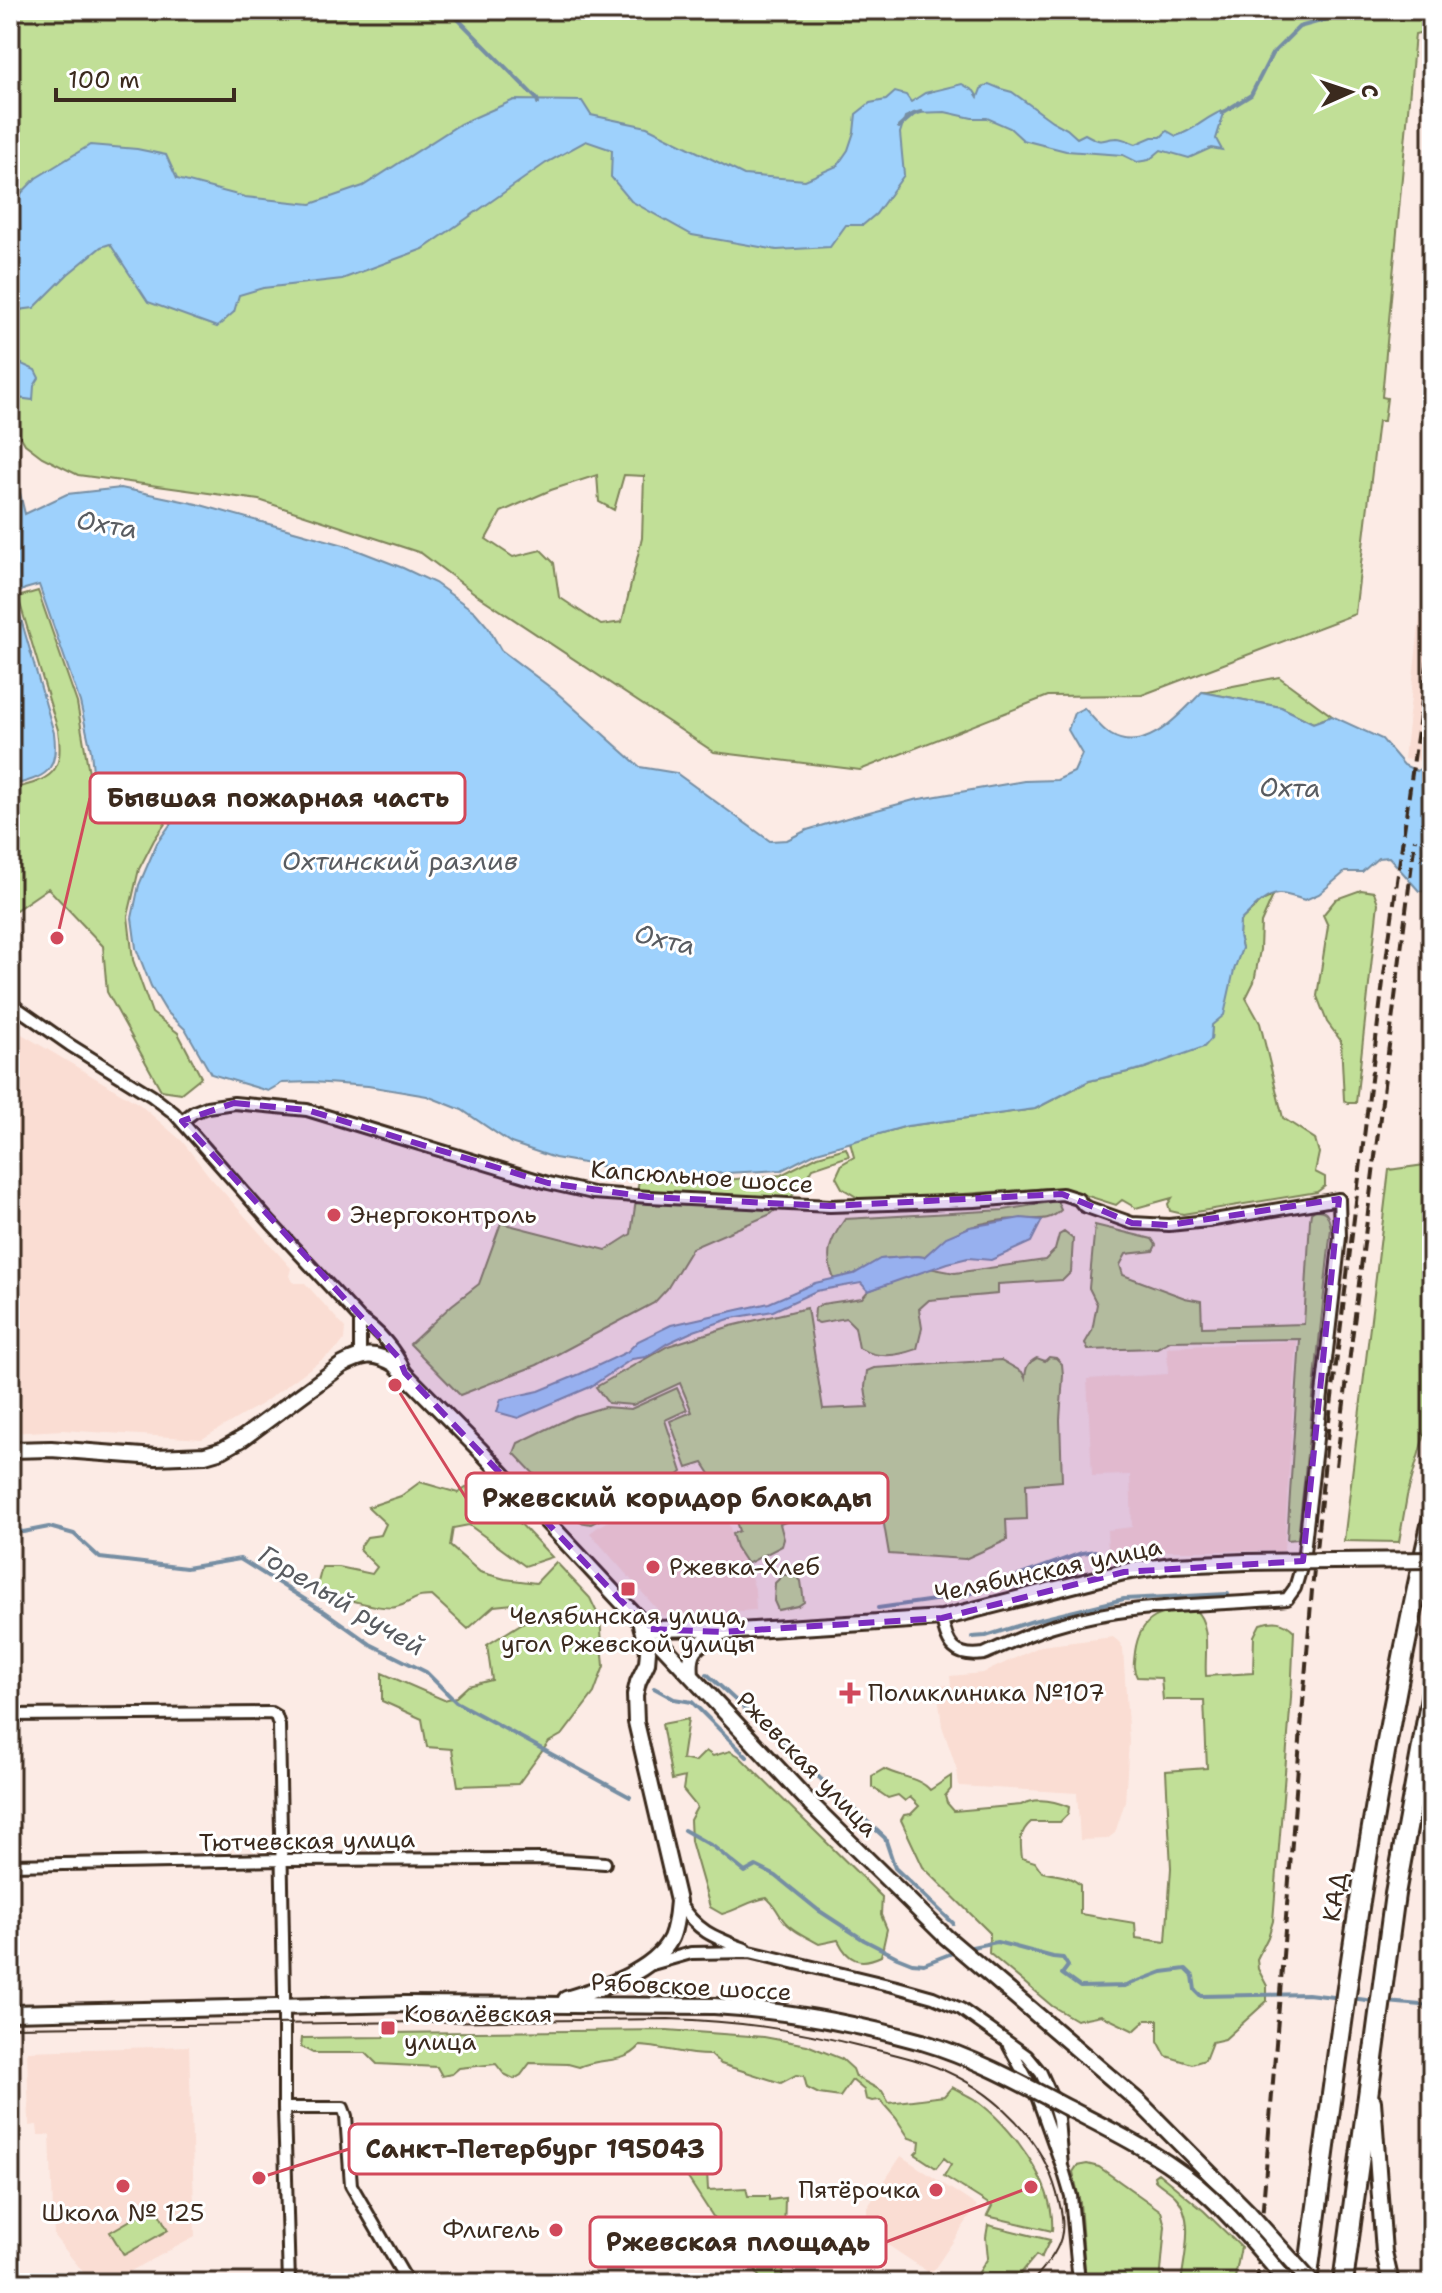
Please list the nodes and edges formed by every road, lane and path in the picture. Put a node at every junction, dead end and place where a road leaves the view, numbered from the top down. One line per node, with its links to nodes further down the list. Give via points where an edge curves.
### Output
1 (10, 1003): 2 (street)
2 (182, 1121): 3 (street, Ржевская улица); 9 (street, Капсюльное шоссе, via 207,1107 234,1103 307,1110 548,1183 649,1197 858,1205 1062,1194 1132,1223 1169,1225 1339,1199 1340,1237 1303,1561 1287,1599 1125,1611 1055,1625 972,1655 954,1649)
3 (360, 1319): 4 (street); 5 (street, Ржевская улица, via 399,1358)
4 (360, 1356): 5 (main road, via 383,1357); 6 (main road, via 243,1438 205,1455)
5 (405, 1373): 10 (main road, Ржевская улица)
6 (10, 1450)
7 (1432, 1521): 30 (highway, КАД, via 1395,1690 1349,1967)
8 (1432, 1560): 9 (main road, Челябинская улица, bridge, via 1172,1565)
9 (942, 1618): 11 (main road, Челябинская улица)
10 (644, 1624): 11 (main road, Челябинская улица); 12 (main road, Ржевская улица); 18 (main road, via 648,1651 635,1695 636,1722)
11 (722, 1632): 12 (main road, via 693,1651)
12 (691, 1674): 30 (main road, Ржевская улица, bridge, via 810,1803 946,1937 1139,2102 1249,2213)
13 (1432, 1692): 24 (highway, via 1405,1835)
14 (10, 1715): 15 (street, via 271,1713 279,1725)
15 (282, 1860): 16 (street, Тютчевская улица); 17 (street, Тютчевская улица); 22 (street)
16 (605, 1863)
17 (10, 1865)
18 (678, 1901): 19 (street, via 709,1936); 20 (main road, via 672,1936)
19 (750, 1952): 20 (street, via 691,1953); 28 (street, via 933,1997 961,2009 1006,2042 1038,2099 1062,2166 1071,2196)
20 (650, 1964): 21 (main road, via 588,1992)
21 (542, 2004): 22 (main road, Рябовское шоссе); 29 (main road, Рябовское шоссе, bridge, via 756,2008 809,2015 953,2051 1126,2138 1174,2168 1210,2197)
22 (284, 2007): 23 (main road, Рябовское шоссе); 25 (street)
23 (10, 2013)
24 (1371, 2074): 31 (highway); 32 (main road, via 1384,2252)
25 (284, 2108): 26 (street); 27 (street, via 343,2108 351,2185)
26 (289, 2283)
27 (408, 2283)
28 (1079, 2283)
29 (1288, 2283)
30 (1309, 2283)
31 (1343, 2283)
32 (1391, 2283)

